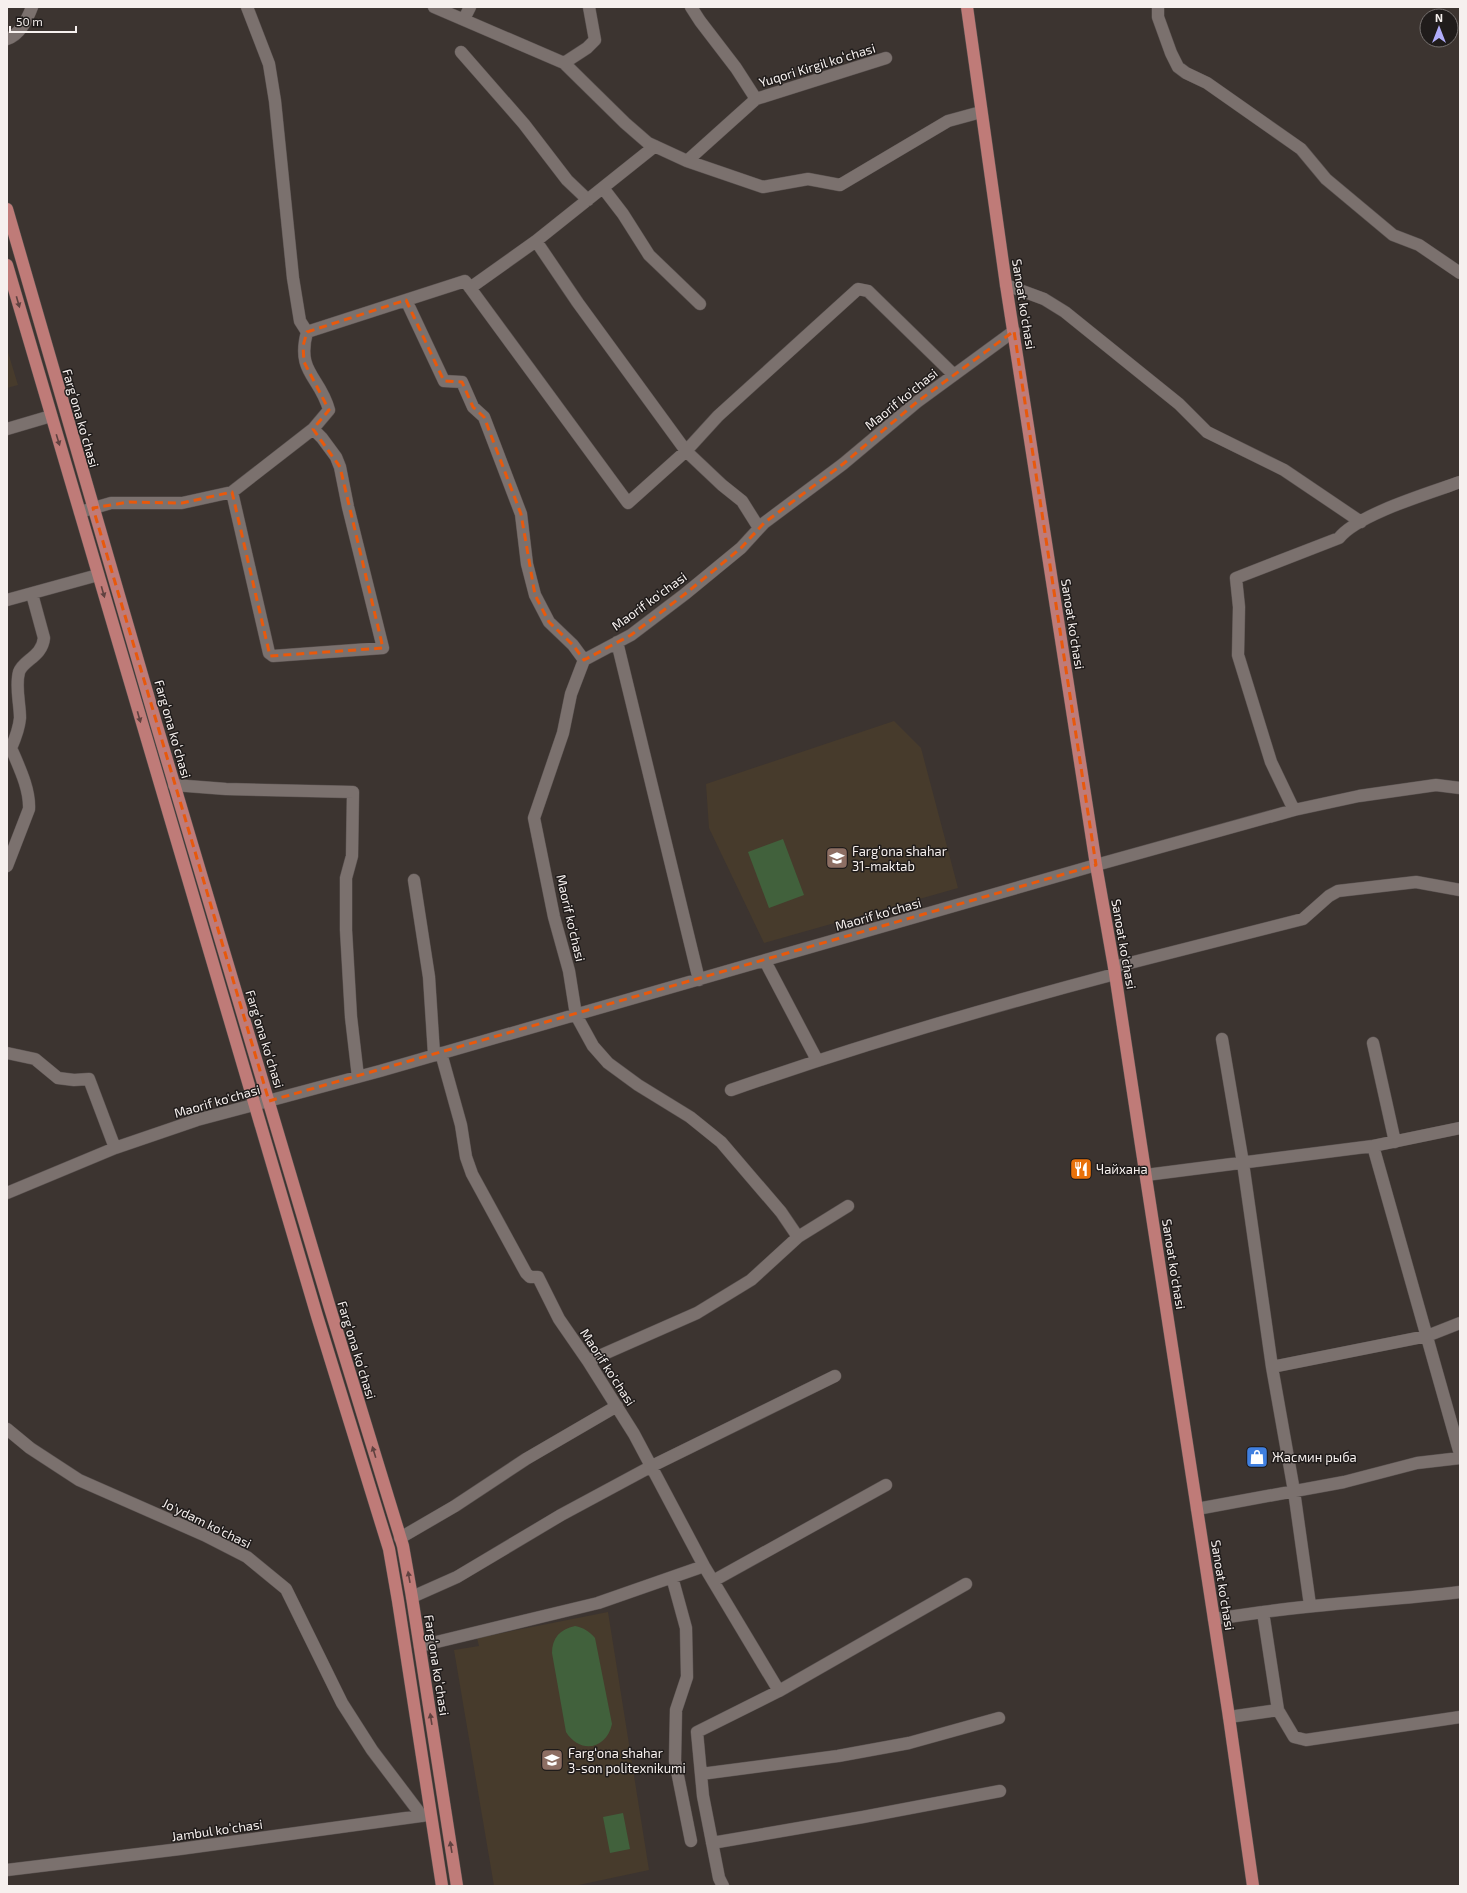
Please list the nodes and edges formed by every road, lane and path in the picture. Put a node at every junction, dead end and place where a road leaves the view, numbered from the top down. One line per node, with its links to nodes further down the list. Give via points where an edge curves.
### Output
1 (32, 7): 10 (street, via 28,19 14,37)
2 (247, 7): 29 (street, via 269,64 293,278 300,321)
3 (434, 7): 9 (street)
4 (470, 7): 9 (street)
5 (589, 7): 13 (street, via 595,40 588,48)
6 (691, 7): 14 (street, Yuqori Kirgil koʻchasi)
7 (967, 7): 15 (main road, Sanoat ko'chasi)
8 (1158, 7): 23 (street, via 1158,17 1178,67 1207,83 1301,149 1326,179 1393,235 1419,245)
9 (464, 19): 13 (street)
10 (7, 39)
11 (461, 52): 19 (street, via 524,124 567,180)
12 (886, 58): 14 (street, Yuqori Kirgil koʻchasi)
13 (564, 63): 16 (street, via 625,123)
14 (756, 99): 17 (street, Yuqori Kirgil koʻchasi)
15 (981, 112): 17 (street, via 948,121 840,185 808,178 763,187); 24 (main road, Sanoat ko'chasi)
16 (654, 146): 17 (street); 18 (street)
17 (687, 161)
18 (603, 188): 19 (street); 27 (street, via 649,255)
19 (588, 200): 21 (street)
20 (7, 209): 37 (main road, Fargʻona koʻchasi)
21 (536, 241): 25 (street); 34 (street)
22 (7, 265): 31 (main road, one-way to 31)
23 (1460, 273)
24 (1006, 285): 28 (main road, Sanoat ko'chasi); 39 (street, via 1044,298 1065,312 1180,404 1207,432 1284,470)
25 (470, 288): 26 (street, via 465,281); 34 (street, via 628,503)
26 (406, 300): 29 (street); 45 (street, via 444,381 462,382 473,407 484,417 520,514 527,564 535,595 549,622 573,645)
27 (700, 304)
28 (1014, 331): 30 (street, Maorif ko'chasi); 50 (main road, Sanoat ko'chasi)
29 (307, 332): 33 (street, via 303,346 304,362 329,410)
30 (954, 375): 34 (street, via 868,291 858,289 718,416); 40 (street, Maorif ko'chasi)
31 (51, 416): 32 (street); 38 (main road, one-way to 38)
32 (7, 429)
33 (313, 429): 36 (street); 36 (street, via 336,457 340,467 349,515 383,648 273,656 269,653)
34 (686, 451): 40 (street, via 742,501)
35 (1460, 482): 39 (street, via 1374,514)
36 (232, 492): 37 (street, via 182,502 123,502)
37 (93, 508): 38 (street); 47 (main road, Fargʻona koʻchasi)
38 (80, 512): 41 (main road)
39 (1360, 522): 49 (street, via 1345,530 1339,538 1236,578 1239,608 1238,655 1271,762)
40 (759, 528): 44 (street, Maorif ko'chasi, via 741,548 686,594 631,635)
41 (98, 575): 42 (street); 66 (main road, one-way to 66)
42 (32, 594): 43 (street); 46 (street, via 44,638 43,645 20,669 17,679 19,727)
43 (7, 600)
44 (617, 642): 45 (street, Maorif ko'chasi); 56 (street)
45 (584, 660): 57 (street, Maorif ko'chasi, via 571,694 563,733 534,818 554,917 569,971)
46 (9, 748): 51 (street, via 22,772 29,809)
47 (174, 785): 63 (street, via 353,792 352,856 346,878 346,930 351,1018); 65 (main road, Fargʻona koʻchasi)
48 (1460, 788): 49 (street, Maorif ko'chasi, via 1436,785 1359,796)
49 (1294, 810): 50 (street, Maorif ko'chasi)
50 (1096, 865): 54 (street, Maorif ko'chasi); 55 (main road, Sanoat ko'chasi)
51 (7, 866)
52 (414, 880): 61 (street)
53 (1460, 890): 55 (street, via 1416,882 1338,891 1303,919)
54 (765, 961): 56 (street, Maorif ko'chasi); 62 (street)
55 (1115, 971): 62 (street); 72 (main road, Sanoat ko'chasi)
56 (700, 980): 57 (street, Maorif ko'chasi)
57 (576, 1014): 61 (street, Maorif ko'chasi); 75 (street, via 593,1046 608,1063 690,1117 721,1142 781,1212)
58 (1222, 1039): 71 (street)
59 (1373, 1043): 68 (street)
60 (7, 1053): 70 (street, via 35,1059 58,1078 89,1079)
61 (438, 1054): 63 (street, Maorif ko'chasi); 78 (street, Maorif ko'chasi, via 461,1125 466,1157 472,1174 526,1273 530,1277 538,1277 559,1319)
62 (817, 1060): 64 (street)
63 (358, 1077): 65 (street, Maorif ko'chasi)
64 (731, 1090)
65 (269, 1101): 66 (street, Maorif ko'chasi); 89 (main road, Fargʻona koʻchasi, one-way to 65)
66 (255, 1105): 70 (street, Maorif ko'chasi, via 197,1120); 107 (main road, via 389,1549)
67 (1460, 1128): 68 (street)
68 (1395, 1142): 69 (street)
69 (1373, 1146): 71 (street); 77 (street)
70 (115, 1148): 73 (street, Maorif ko'chasi)
71 (1243, 1163): 72 (street); 79 (street)
72 (1146, 1175): 88 (main road, Sanoat ko'chasi)
73 (7, 1193)
74 (848, 1206): 75 (street)
75 (798, 1237): 78 (street, via 751,1280 697,1313)
76 (1460, 1323): 77 (street)
77 (1427, 1336): 79 (street); 83 (street)
78 (588, 1360): 81 (street, Maorif ko'chasi)
79 (1272, 1367): 87 (street)
80 (835, 1376): 85 (street)
81 (617, 1406): 85 (street, Maorif ko'chasi); 89 (street, via 526,1458 455,1506)
82 (7, 1429): 107 (street, Jo'ydam ko'chasi, via 30,1448 79,1480 204,1535 247,1557 286,1589 342,1703 372,1750)
83 (1460, 1454)
84 (1460, 1458): 87 (street, via 1417,1463 1344,1482)
85 (652, 1466): 90 (street, Maorif ko'chasi); 95 (street, via 561,1515 457,1577)
86 (886, 1485): 92 (street)
87 (1294, 1491): 88 (street); 96 (street)
88 (1197, 1509): 98 (main road, Sanoat ko'chasi)
89 (400, 1538): 95 (main road, Fargʻona koʻchasi, one-way to 89)
90 (704, 1566): 91 (street); 92 (street, Maorif ko'chasi)
91 (672, 1577): 99 (street, via 598,1603); 108 (street, via 686,1628 687,1677 676,1710 675,1762)
92 (713, 1581): 100 (street, Maorif ko'chasi)
93 (966, 1584): 100 (street)
94 (1460, 1592): 96 (street, via 1398,1600)
95 (412, 1597): 99 (main road, Fargʻona koʻchasi)
96 (1310, 1605): 97 (street)
97 (1263, 1612): 98 (street); 101 (street)
98 (1214, 1619): 103 (main road, Sanoat ko'chasi)
99 (420, 1646): 112 (main road, Fargʻona koʻchasi, one-way to 99)
100 (779, 1691): 105 (street, via 697,1732)
101 (1278, 1710): 102 (street, via 1294,1737 1306,1740); 103 (street)
102 (1460, 1716)
103 (1229, 1717): 114 (main road, Sanoat ko'chasi)
104 (999, 1718): 105 (street, via 909,1743 838,1756)
105 (701, 1774): 109 (street)
106 (1000, 1791): 109 (street)
107 (427, 1815): 110 (street, Jambul koʻchasi); 111 (main road)
108 (691, 1841)
109 (712, 1843): 113 (street)
110 (7, 1870)
111 (442, 1886)
112 (456, 1886)
113 (723, 1886)
114 (1253, 1886)

